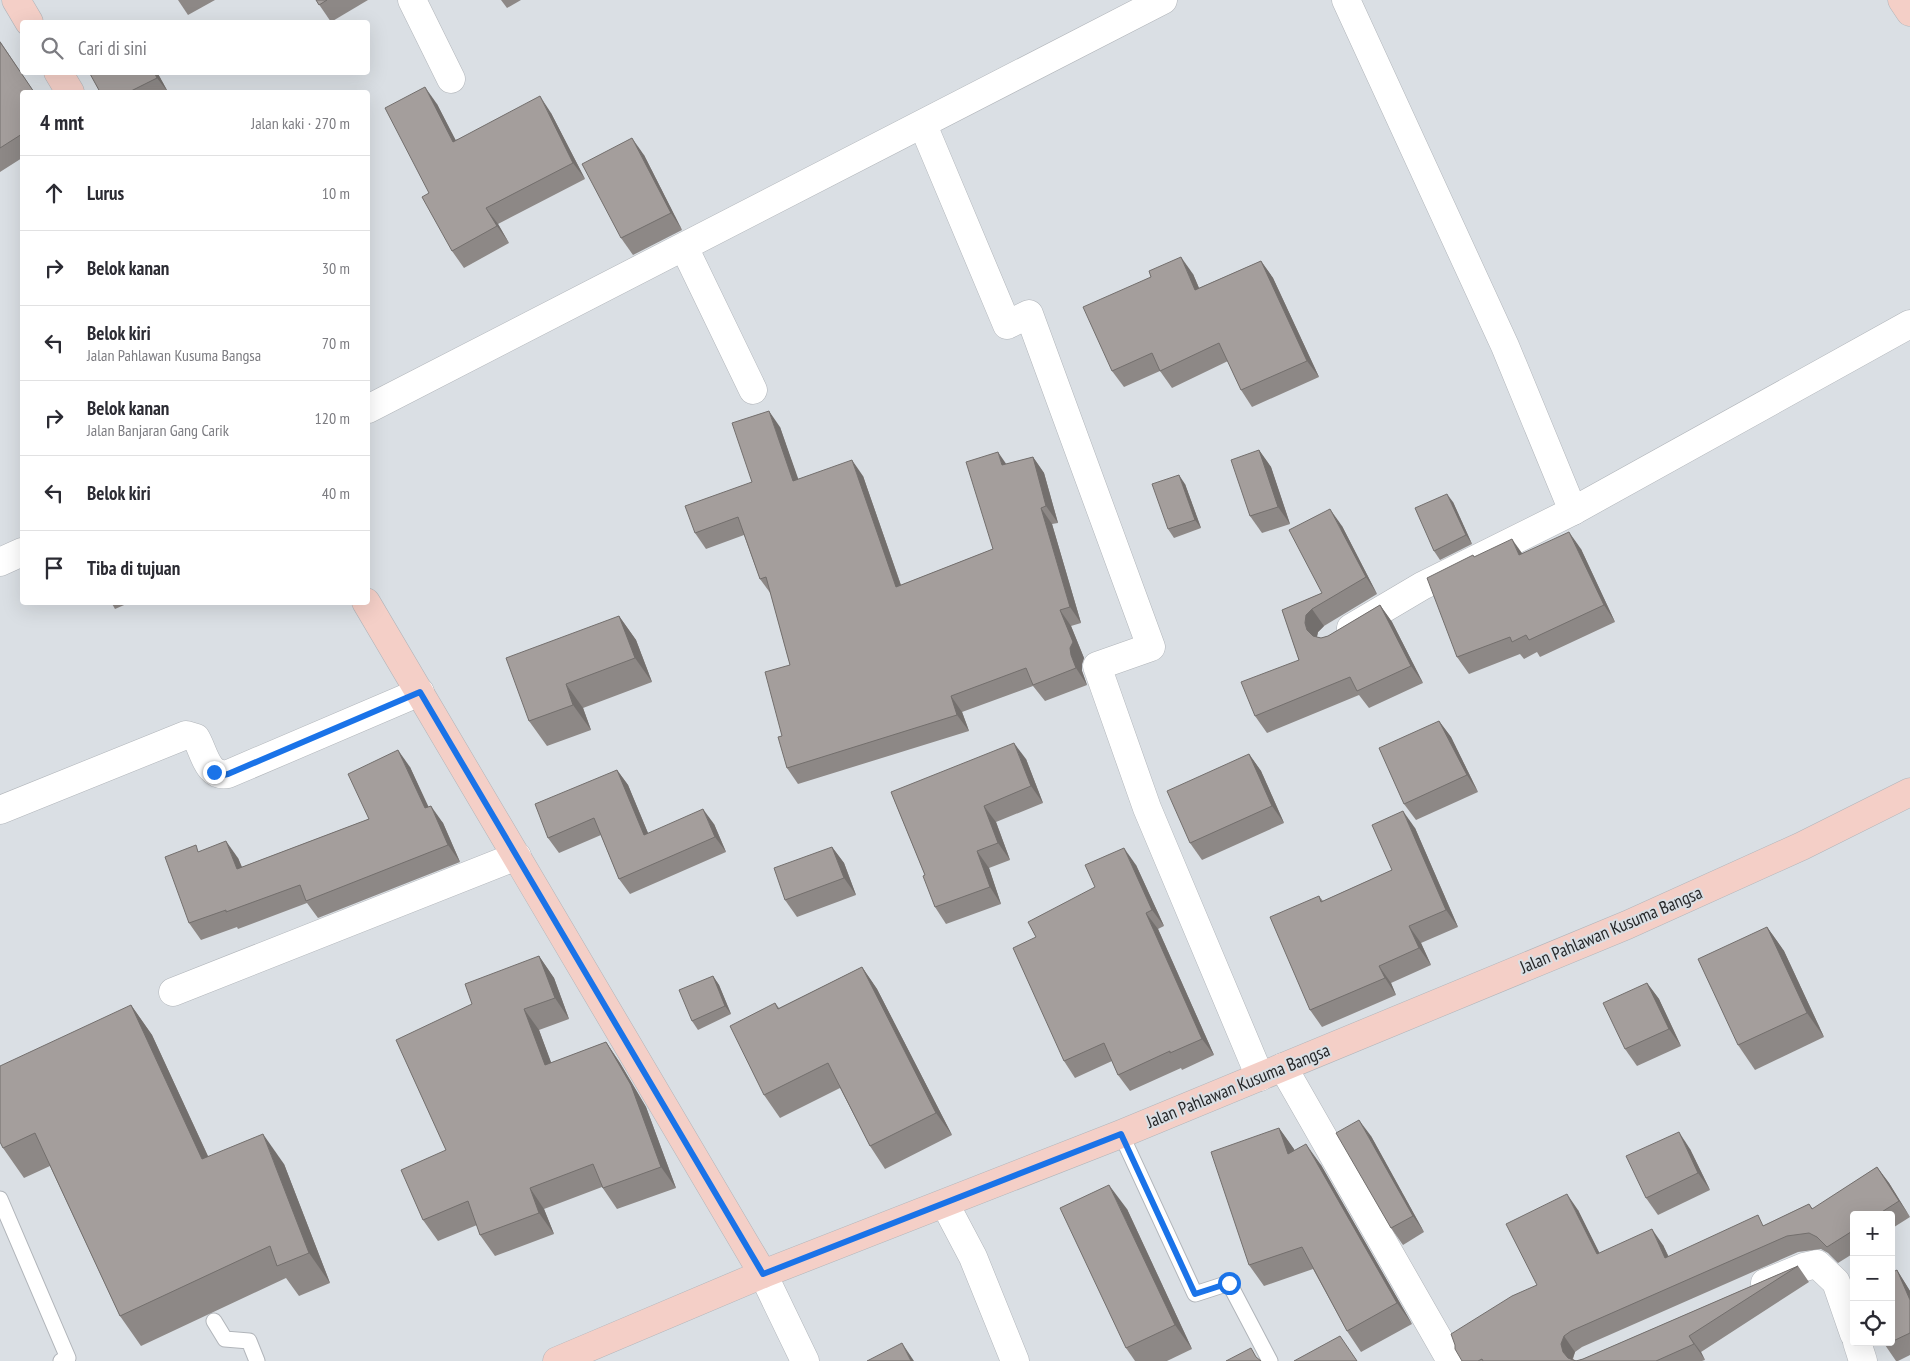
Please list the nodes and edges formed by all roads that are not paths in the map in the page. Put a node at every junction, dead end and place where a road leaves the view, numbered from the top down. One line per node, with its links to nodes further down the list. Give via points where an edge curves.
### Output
1 (16, 0): 7 (main road)
2 (412, 0): 9 (street)
3 (1163, 0): 11 (street)
4 (1346, 0): 16 (street, via 1505,346)
5 (1902, 0): 6 (main road)
6 (1910, 12)
7 (29, 20)
8 (60, 75): 10 (main road)
9 (452, 79)
10 (69, 90)
11 (923, 125): 12 (street); 26 (street, via 1007,326 1029,314 1152,647 1098,666 1147,808)
12 (684, 247): 14 (street); 15 (street)
13 (1910, 324): 16 (street)
14 (753, 390)
15 (370, 408)
16 (1573, 511): 20 (street, via 1422,586)
17 (20, 553): 18 (street)
18 (0, 562)
19 (368, 605): 21 (main road)
20 (1332, 639)
21 (420, 692): 23 (street, via 228,774 218,774 211,769 196,738 186,735); 24 (main road)
22 (1910, 792): 26 (main road, Jalan Pahlawan Kusuma Bangsa, via 1802,846 1636,921)
23 (0, 810)
24 (517, 856): 25 (street); 30 (main road)
25 (173, 992)
26 (1272, 1072): 27 (main road, Jalan Pahlawan Kusuma Bangsa); 41 (street)
27 (1121, 1134): 29 (main road, Jalan Pahlawan Kusuma Bangsa); 40 (lane, via 1195,1294 1229,1283)
28 (0, 1199): 35 (lane, via 68,1358)
29 (945, 1204): 30 (main road, Jalan Pahlawan Kusuma Bangsa); 39 (street, via 973,1257)
30 (763, 1274): 37 (main road, Jalan Pahlawan Kusuma Bangsa); 38 (street)
31 (1738, 1294): 33 (street, via 1817,1264 1836,1282)
32 (214, 1321): 36 (lane, via 225,1339 248,1341)
33 (1850, 1322)
34 (1857, 1346): 42 (street)
35 (61, 1361)
36 (258, 1361)
37 (557, 1361)
38 (805, 1361)
39 (1015, 1361)
40 (1270, 1361)
41 (1451, 1361)
42 (1863, 1361)

